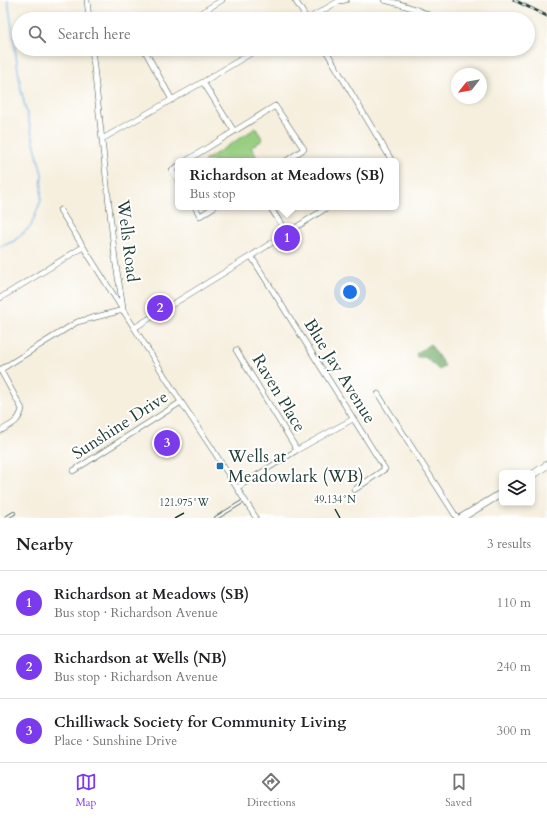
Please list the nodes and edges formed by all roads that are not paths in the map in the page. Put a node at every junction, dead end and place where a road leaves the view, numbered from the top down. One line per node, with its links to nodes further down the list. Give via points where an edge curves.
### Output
1 (87, 0): 7 (street)
2 (222, 0): 8 (street)
3 (295, 0): 9 (street)
4 (339, 0): 5 (street); 10 (street)
5 (346, 0)
6 (384, 0): 11 (street)
7 (88, 12)
8 (202, 12)
9 (303, 12)
10 (319, 12)
11 (422, 12)
12 (93, 56): 19 (street, Wells Road)
13 (148, 56): 17 (street)
14 (246, 56): 16 (street)
15 (329, 56): 22 (street)
16 (203, 82): 17 (street); 18 (street)
17 (172, 100): 19 (street)
18 (234, 131): 20 (street); 21 (street, via 274,106 304,149)
19 (102, 139): 32 (street, Wells Road, via 114,259)
20 (191, 158)
21 (290, 158)
22 (390, 158)
23 (60, 210): 29 (street)
24 (197, 210): 25 (street, via 200,216)
25 (209, 210)
26 (272, 210): 28 (street)
27 (323, 210): 28 (street)
28 (287, 233): 30 (street)
29 (83, 247): 31 (street); 32 (street)
30 (251, 256): 33 (street); 38 (street, Blue Jay Avenue)
31 (0, 298)
32 (123, 310): 33 (street, Wells Road); 35 (street, via 77,322)
33 (134, 328): 37 (street, Wells Road)
34 (236, 350): 40 (street, Raven Place)
35 (0, 370): 39 (street, via 22,409 16,421)
36 (378, 394): 52 (street)
37 (181, 402): 42 (street, Sunshine Drive); 44 (street, Wells Road)
38 (353, 418): 40 (street); 45 (street, Blue Jay Avenue, via 385,469)
39 (0, 431)
40 (297, 450): 44 (street)
41 (547, 466): 43 (street)
42 (73, 471)
43 (535, 473)
44 (237, 488): 47 (street, Wells Road)
45 (354, 490)
46 (499, 495): 53 (street)
47 (244, 500): 50 (lane); 51 (street, Wells Road)
48 (14, 513): 49 (lane)
49 (6, 518)
50 (216, 518)
51 (256, 518)
52 (457, 518)
53 (461, 518)

